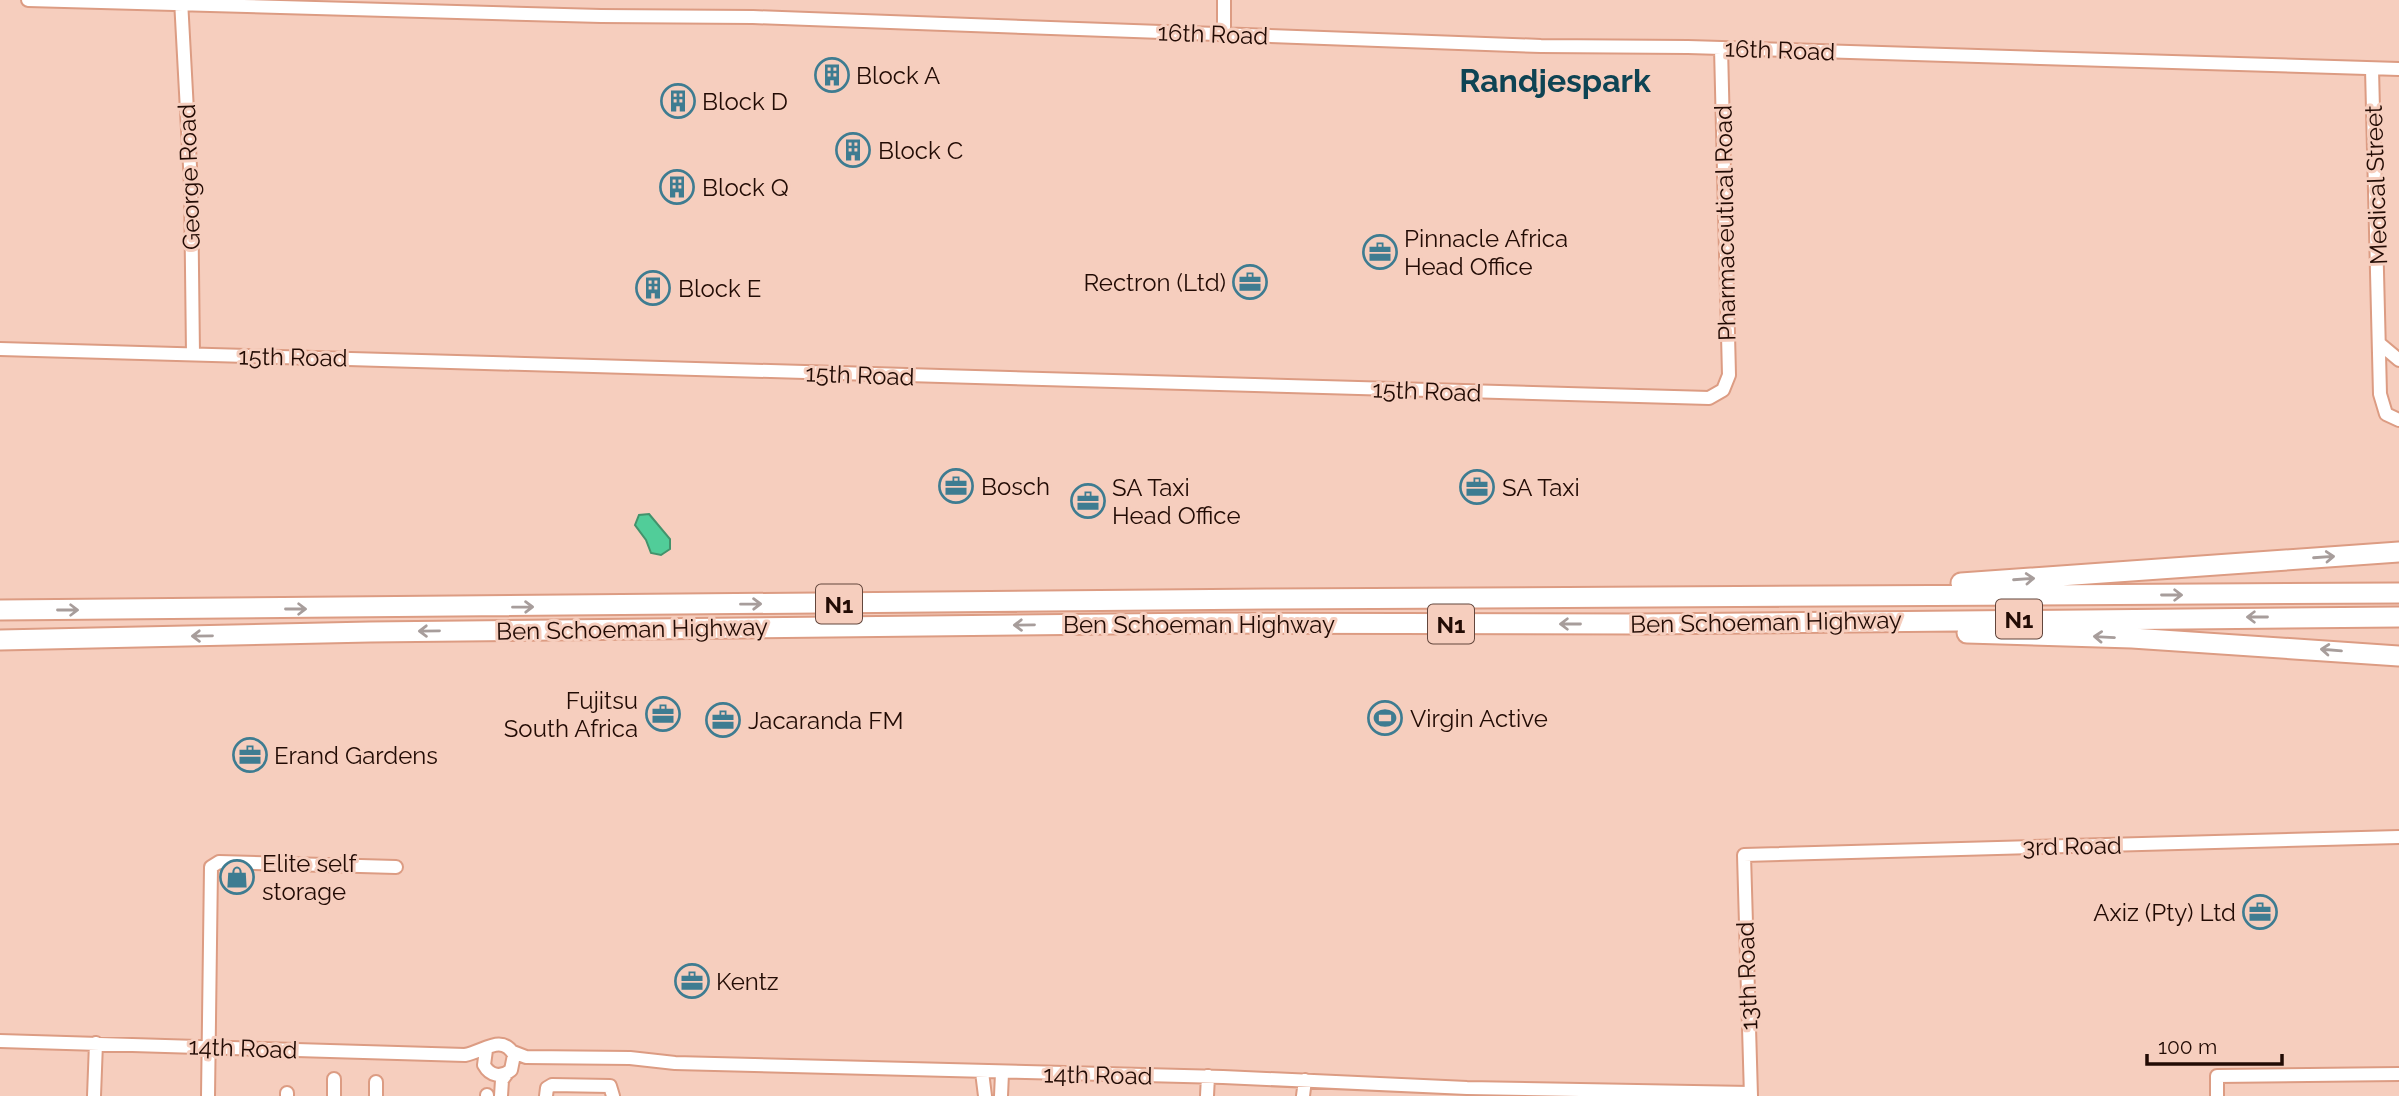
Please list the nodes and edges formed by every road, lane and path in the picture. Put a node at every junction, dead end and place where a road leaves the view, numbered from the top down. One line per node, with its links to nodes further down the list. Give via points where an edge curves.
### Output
1 (28, 0): 3 (street, 16th Road)
2 (1224, 0): 4 (street)
3 (181, 2): 4 (street, 16th Road); 10 (street, George Road, via 191,185)
4 (1224, 35): 5 (street, 16th Road)
5 (1721, 48): 6 (street, 16th Road); 12 (street, Pharmaceutical Road, via 1729,375)
6 (2372, 69): 7 (street, 16th Road); 8 (street, Medical Street)
7 (2399, 69)
8 (2380, 344): 11 (street); 13 (street, Medical Street, via 2382,405 2390,418)
9 (0, 349): 10 (street, 15th Road)
10 (193, 354): 12 (street, 15th Road, via 1699,399)
11 (2399, 360)
12 (1719, 394)
13 (2399, 420)
14 (2399, 552): 16 (highway, one-way to 14, via 1813,587 1966,583)
15 (2399, 593): 16 (highway, Ben Schoeman Highway / N1, one-way to 15)
16 (1761, 596): 17 (highway, Ben Schoeman Highway / N1, one-way to 16)
17 (0, 610)
18 (2399, 617): 19 (highway, Ben Schoeman Highway / N1, one-way to 19)
19 (1639, 624): 20 (highway, Ben Schoeman Highway / N1, one-way to 20, via 1111,624); 21 (highway, one-way to 19, via 2057,635 1694,634)
20 (0, 640)
21 (2399, 656)
22 (2399, 837): 23 (street, 3rd Road)
23 (1744, 855): 45 (street, 13th Road)
24 (396, 867): 28 (street, via 214,865 210,870)
25 (0, 1041): 27 (street, 14th Road)
26 (0, 1048): 27 (street, 14th Road)
27 (96, 1048): 28 (street, 14th Road); 46 (street)
28 (209, 1050): 29 (street, 14th Road, via 466,1055); 32 (street, 14th Road, via 459,1060); 47 (street)
29 (486, 1050): 30 (street, 14th Road, via 499,1043); 32 (street)
30 (513, 1052): 31 (street, 14th Road, via 526,1057); 33 (street)
31 (655, 1062): 33 (street, 14th Road, via 527,1064); 34 (street, 14th Road)
32 (488, 1069): 33 (street, 14th Road); 50 (street)
33 (509, 1070): 51 (street)
34 (982, 1072): 35 (street, 14th Road); 54 (street)
35 (1002, 1073): 37 (street, 14th Road); 55 (street)
36 (2399, 1074): 58 (street, via 2217,1076)
37 (1209, 1076): 39 (street, 14th Road); 56 (street)
38 (334, 1079): 48 (street)
39 (1305, 1080): 42 (street, 14th Road); 57 (street)
40 (376, 1082): 49 (street)
41 (584, 1091): 52 (street, via 552,1085); 53 (street, via 610,1086)
42 (1462, 1092): 43 (street, 14th Road)
43 (1569, 1093): 44 (street, 14th Road)
44 (1584, 1093): 45 (street, 14th Road)
45 (1751, 1095)
46 (94, 1096)
47 (208, 1096)
48 (334, 1096)
49 (376, 1096)
50 (489, 1096)
51 (500, 1096)
52 (546, 1096)
53 (613, 1096)
54 (985, 1096)
55 (1001, 1096)
56 (1207, 1096)
57 (1303, 1096)
58 (2217, 1096)

